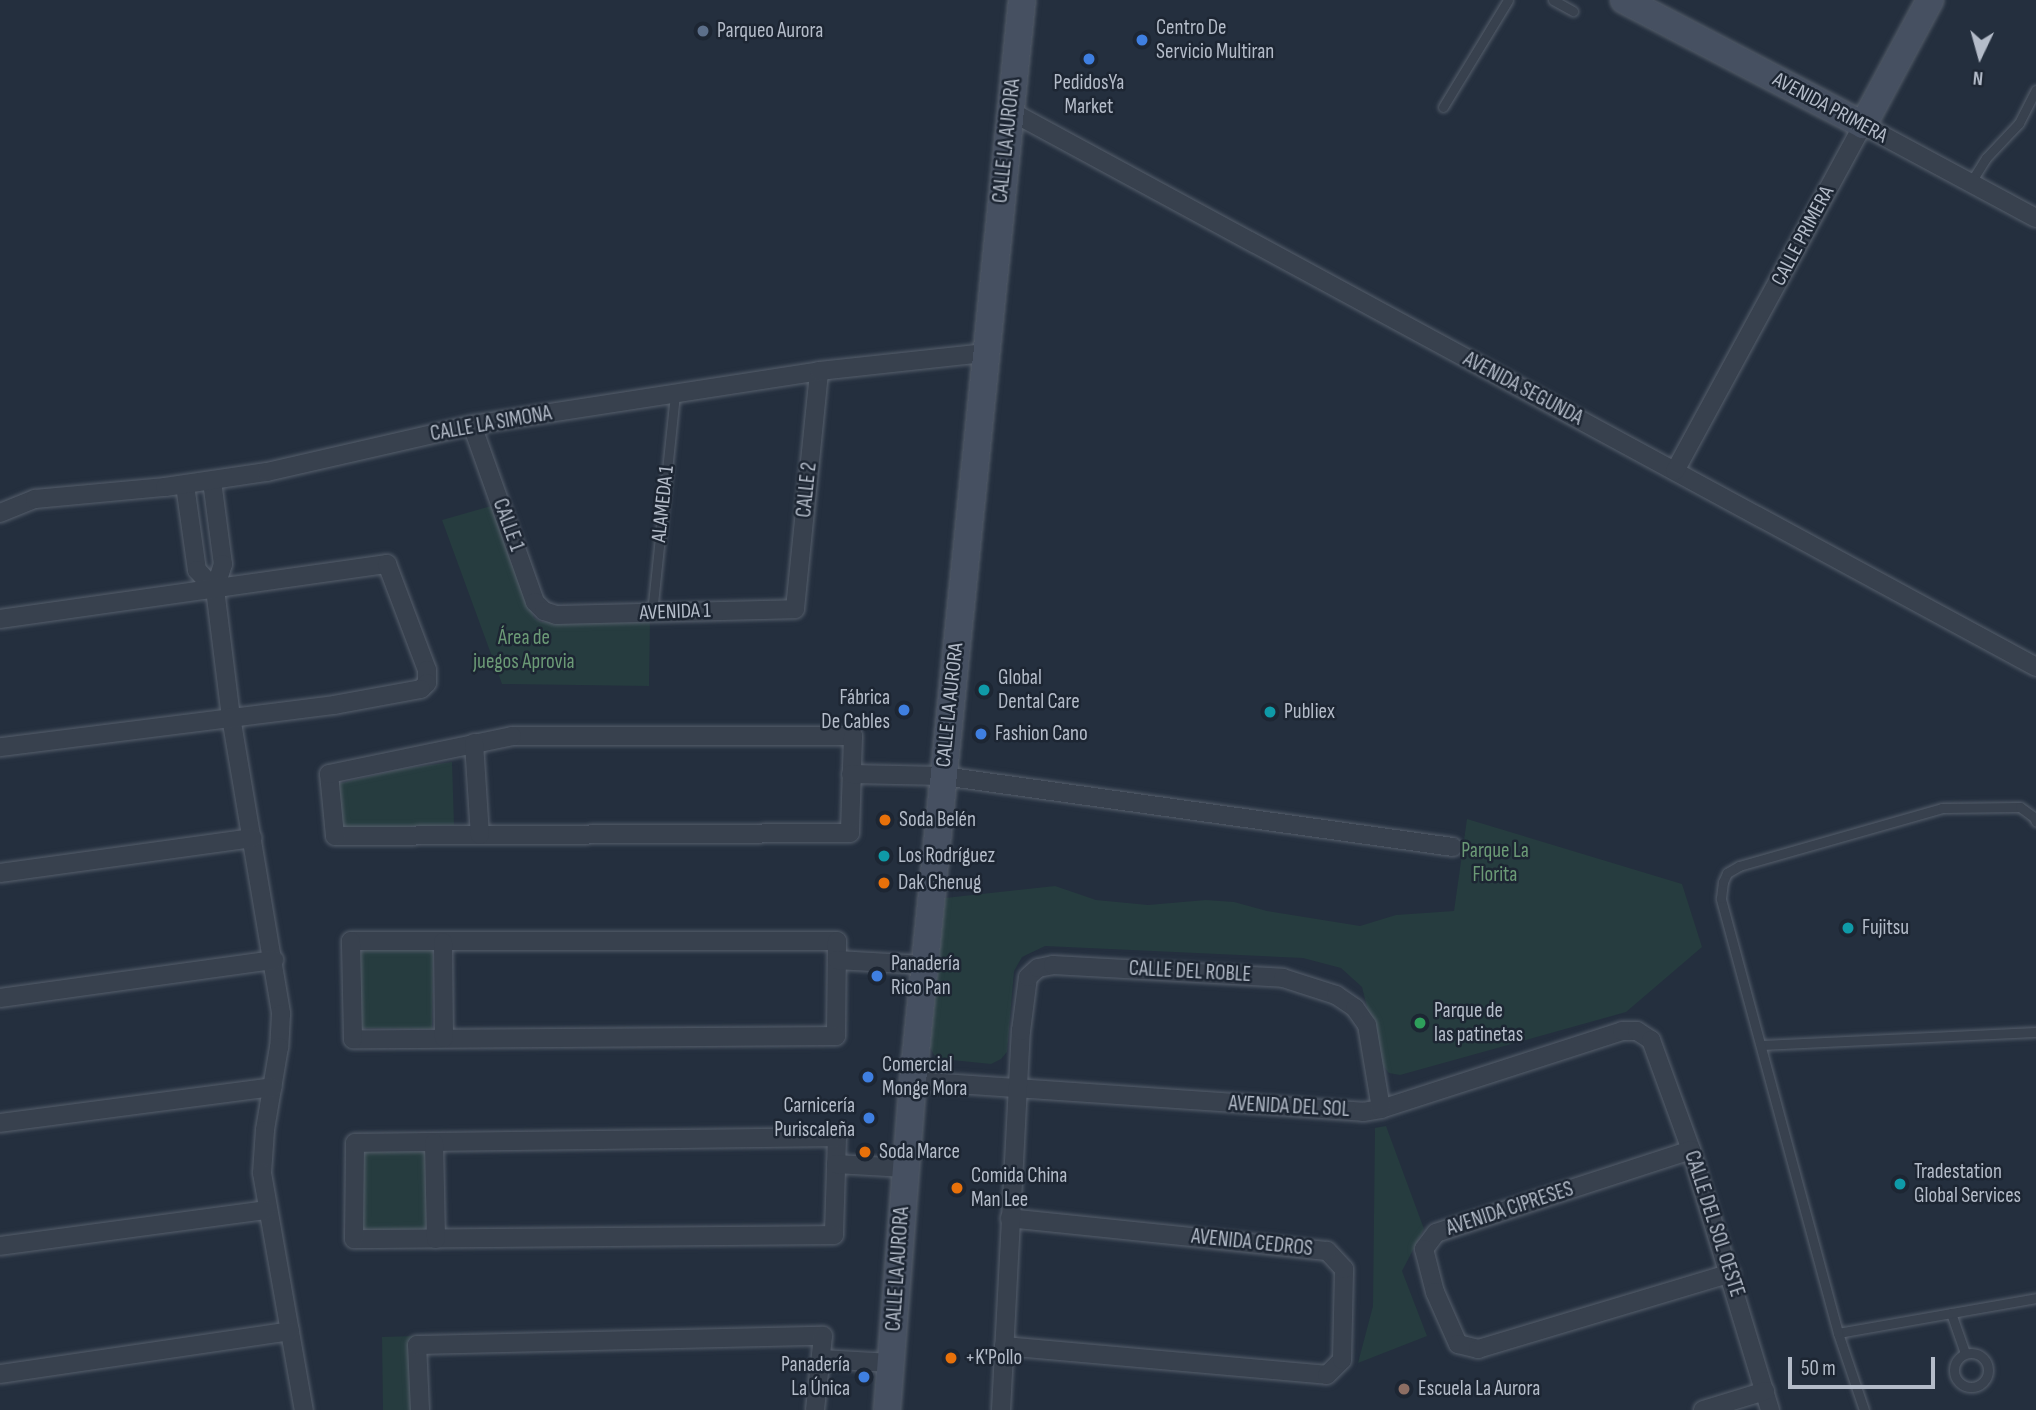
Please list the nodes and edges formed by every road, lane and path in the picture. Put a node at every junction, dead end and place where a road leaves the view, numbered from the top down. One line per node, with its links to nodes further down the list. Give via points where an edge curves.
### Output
1 (1022, 0): 9 (street, CALLE LA AURORA)
2 (1508, 0): 8 (lane)
3 (1553, 0): 6 (lane)
4 (1624, 0): 10 (street, AVENIDA PRIMERA)
5 (1930, 0): 10 (street, CALLE PRIMERA)
6 (1573, 11)
7 (2036, 90): 11 (lane, via 2019,123 1986,158)
8 (1443, 107)
9 (1010, 111): 13 (street, CALLE LA AURORA); 17 (street, AVENIDA SEGUNDA)
10 (1863, 125): 11 (street, AVENIDA PRIMERA); 17 (street, CALLE PRIMERA)
11 (1971, 182): 12 (street, AVENIDA PRIMERA)
12 (2036, 218)
13 (986, 353): 14 (street, CALLE LA SIMONA); 31 (street, CALLE LA AURORA)
14 (819, 371): 15 (street, CALLE LA SIMONA); 22 (street, CALLE 2)
15 (675, 395): 16 (street, CALLE LA SIMONA); 23 (lane, ALAMEDA 1)
16 (472, 425): 18 (street, CALLE LA SIMONA); 24 (street, CALLE 1, via 536,602)
17 (1675, 471): 26 (street, AVENIDA SEGUNDA)
18 (212, 481): 19 (street, CALLE LA SIMONA); 21 (street, via 223,564)
19 (185, 485): 20 (street, CALLE LA SIMONA, via 35,499); 21 (street, via 197,570)
20 (0, 513)
21 (215, 589): 25 (street); 27 (street); 27 (street, via 387,564 427,670 421,689)
22 (795, 609): 23 (street, AVENIDA 1)
23 (652, 613): 24 (street, AVENIDA 1)
24 (555, 615)
25 (0, 619)
26 (2036, 667)
27 (231, 717): 29 (street); 34 (street)
28 (474, 743): 30 (street, via 512,736 853,736); 33 (street); 33 (street, via 330,774 335,836)
29 (0, 747)
30 (851, 774): 31 (street); 33 (street, via 850,833)
31 (943, 776): 35 (street); 40 (street, CALLE LA AURORA)
32 (2036, 822): 45 (lane, via 2020,807 1942,808 1727,873 1721,898)
33 (480, 835)
34 (253, 838): 36 (street); 38 (street)
35 (1453, 847)
36 (0, 873)
37 (443, 943): 39 (street, via 837,941); 43 (street); 43 (street, via 351,941 352,1039)
38 (274, 960): 41 (street); 47 (street, via 281,1014)
39 (837, 960): 40 (street); 43 (street, via 835,1036)
40 (924, 965): 46 (street, CALLE LA AURORA)
41 (0, 998)
42 (2036, 1032): 45 (lane)
43 (444, 1038)
44 (1651, 1040): 49 (street, AVENIDA DEL SOL, via 1637,1031 1622,1031); 52 (street, CALLE DEL SOL OESTE)
45 (1761, 1045): 63 (lane)
46 (913, 1081): 48 (street, AVENIDA DEL SOL); 54 (street, CALLE LA AURORA)
47 (274, 1087): 50 (street); 55 (street, via 262,1173)
48 (1017, 1088): 49 (street, AVENIDA DEL SOL, via 1338,1112); 49 (street, CALLE DEL ROBLE, via 1028,977 1038,968 1241,974 1310,985 1355,1008 1367,1025); 56 (street, CALLE DEL ROBLE)
49 (1381, 1109)
50 (0, 1122)
51 (433, 1143): 53 (street, via 837,1137); 57 (street); 57 (street, via 355,1143 354,1239)
52 (1691, 1150): 59 (street, CALLE DEL SOL OESTE); 59 (street, AVENIDA CIPRESES, via 1436,1233 1424,1248 1435,1292 1458,1344 1478,1349)
53 (836, 1164): 54 (street); 57 (street, via 834,1235)
54 (905, 1168): 67 (street, CALLE LA AURORA)
55 (266, 1210): 58 (street); 62 (street)
56 (1010, 1218): 64 (street, CALLE DEL ROBLE); 64 (street, AVENIDA CEDROS, via 1327,1251 1344,1269 1342,1360 1327,1375)
57 (436, 1239)
58 (0, 1246)
59 (1731, 1273): 69 (street, CALLE DEL SOL OESTE)
60 (2036, 1298): 61 (lane)
61 (1951, 1313): 63 (lane); 65 (lane)
62 (290, 1331): 68 (street); 70 (street)
63 (1838, 1333): 77 (lane)
64 (1003, 1346): 74 (street, CALLE DEL ROBLE)
65 (1965, 1353)
66 (821, 1359): 67 (street); 71 (street, via 823,1336 417,1345); 72 (street)
67 (891, 1363): 73 (street, CALLE LA AURORA)
68 (0, 1374)
69 (1765, 1391): 75 (street); 76 (street, CALLE DEL SOL OESTE)
70 (304, 1410)
71 (420, 1410)
72 (815, 1410)
73 (887, 1410)
74 (1001, 1410)
75 (1703, 1410)
76 (1770, 1410)
77 (1864, 1410)

